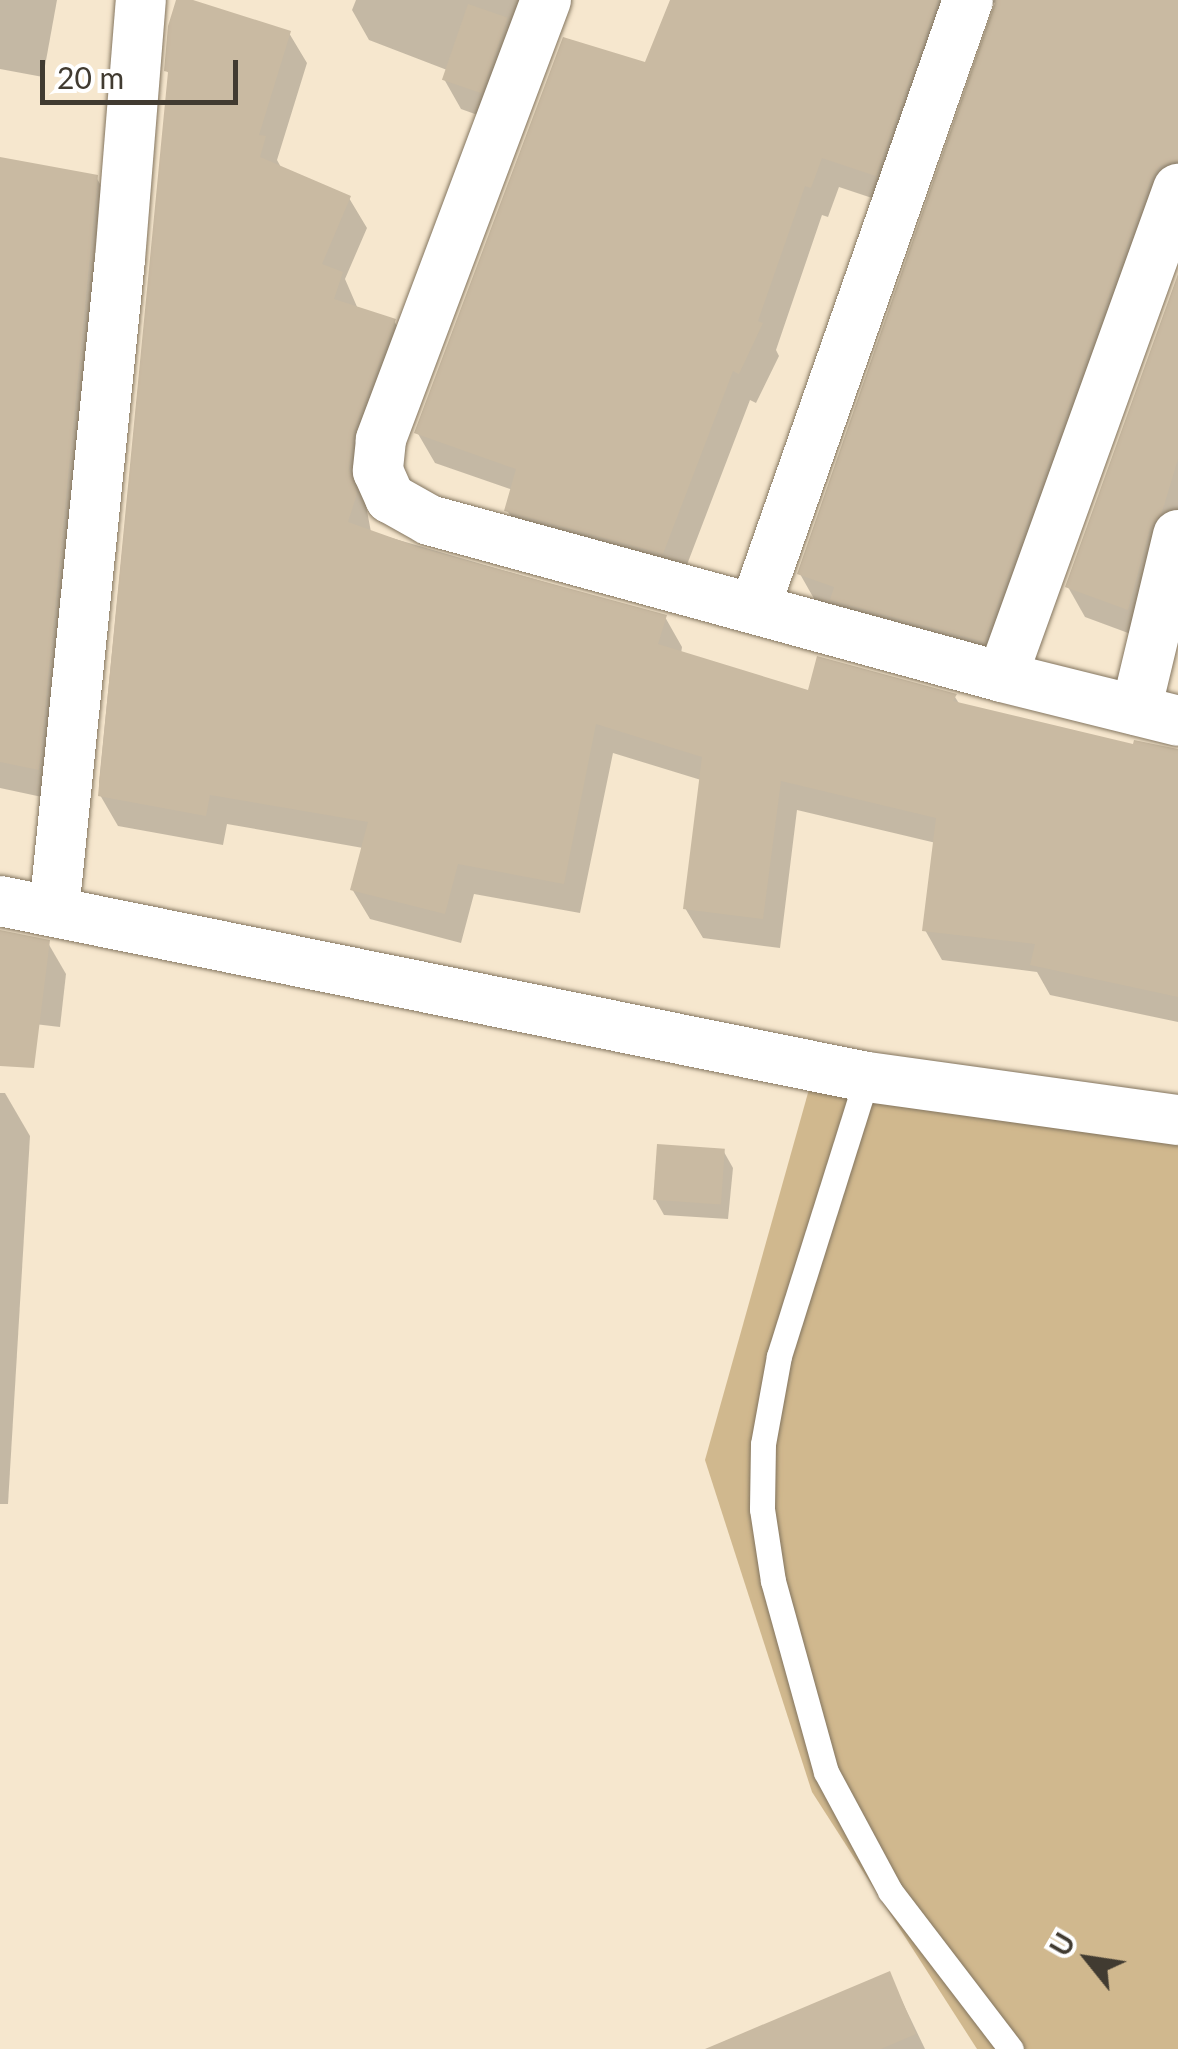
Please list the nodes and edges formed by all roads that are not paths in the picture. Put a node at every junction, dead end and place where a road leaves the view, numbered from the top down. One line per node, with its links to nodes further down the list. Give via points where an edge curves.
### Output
1 (141, 0): 10 (street)
2 (546, 0): 6 (street, via 381,440 378,471 390,498 429,520)
3 (968, 0): 6 (street)
4 (1178, 188): 7 (street)
5 (1178, 536): 8 (street)
6 (755, 607): 7 (street)
7 (1002, 677): 8 (street)
8 (1157, 716)
9 (0, 901): 10 (street)
10 (54, 911): 11 (street)
11 (866, 1077): 12 (street); 13 (lane, via 779,1356 762,1444 772,1581 826,1772 890,1891)
12 (1178, 1120)
13 (1011, 2049)

